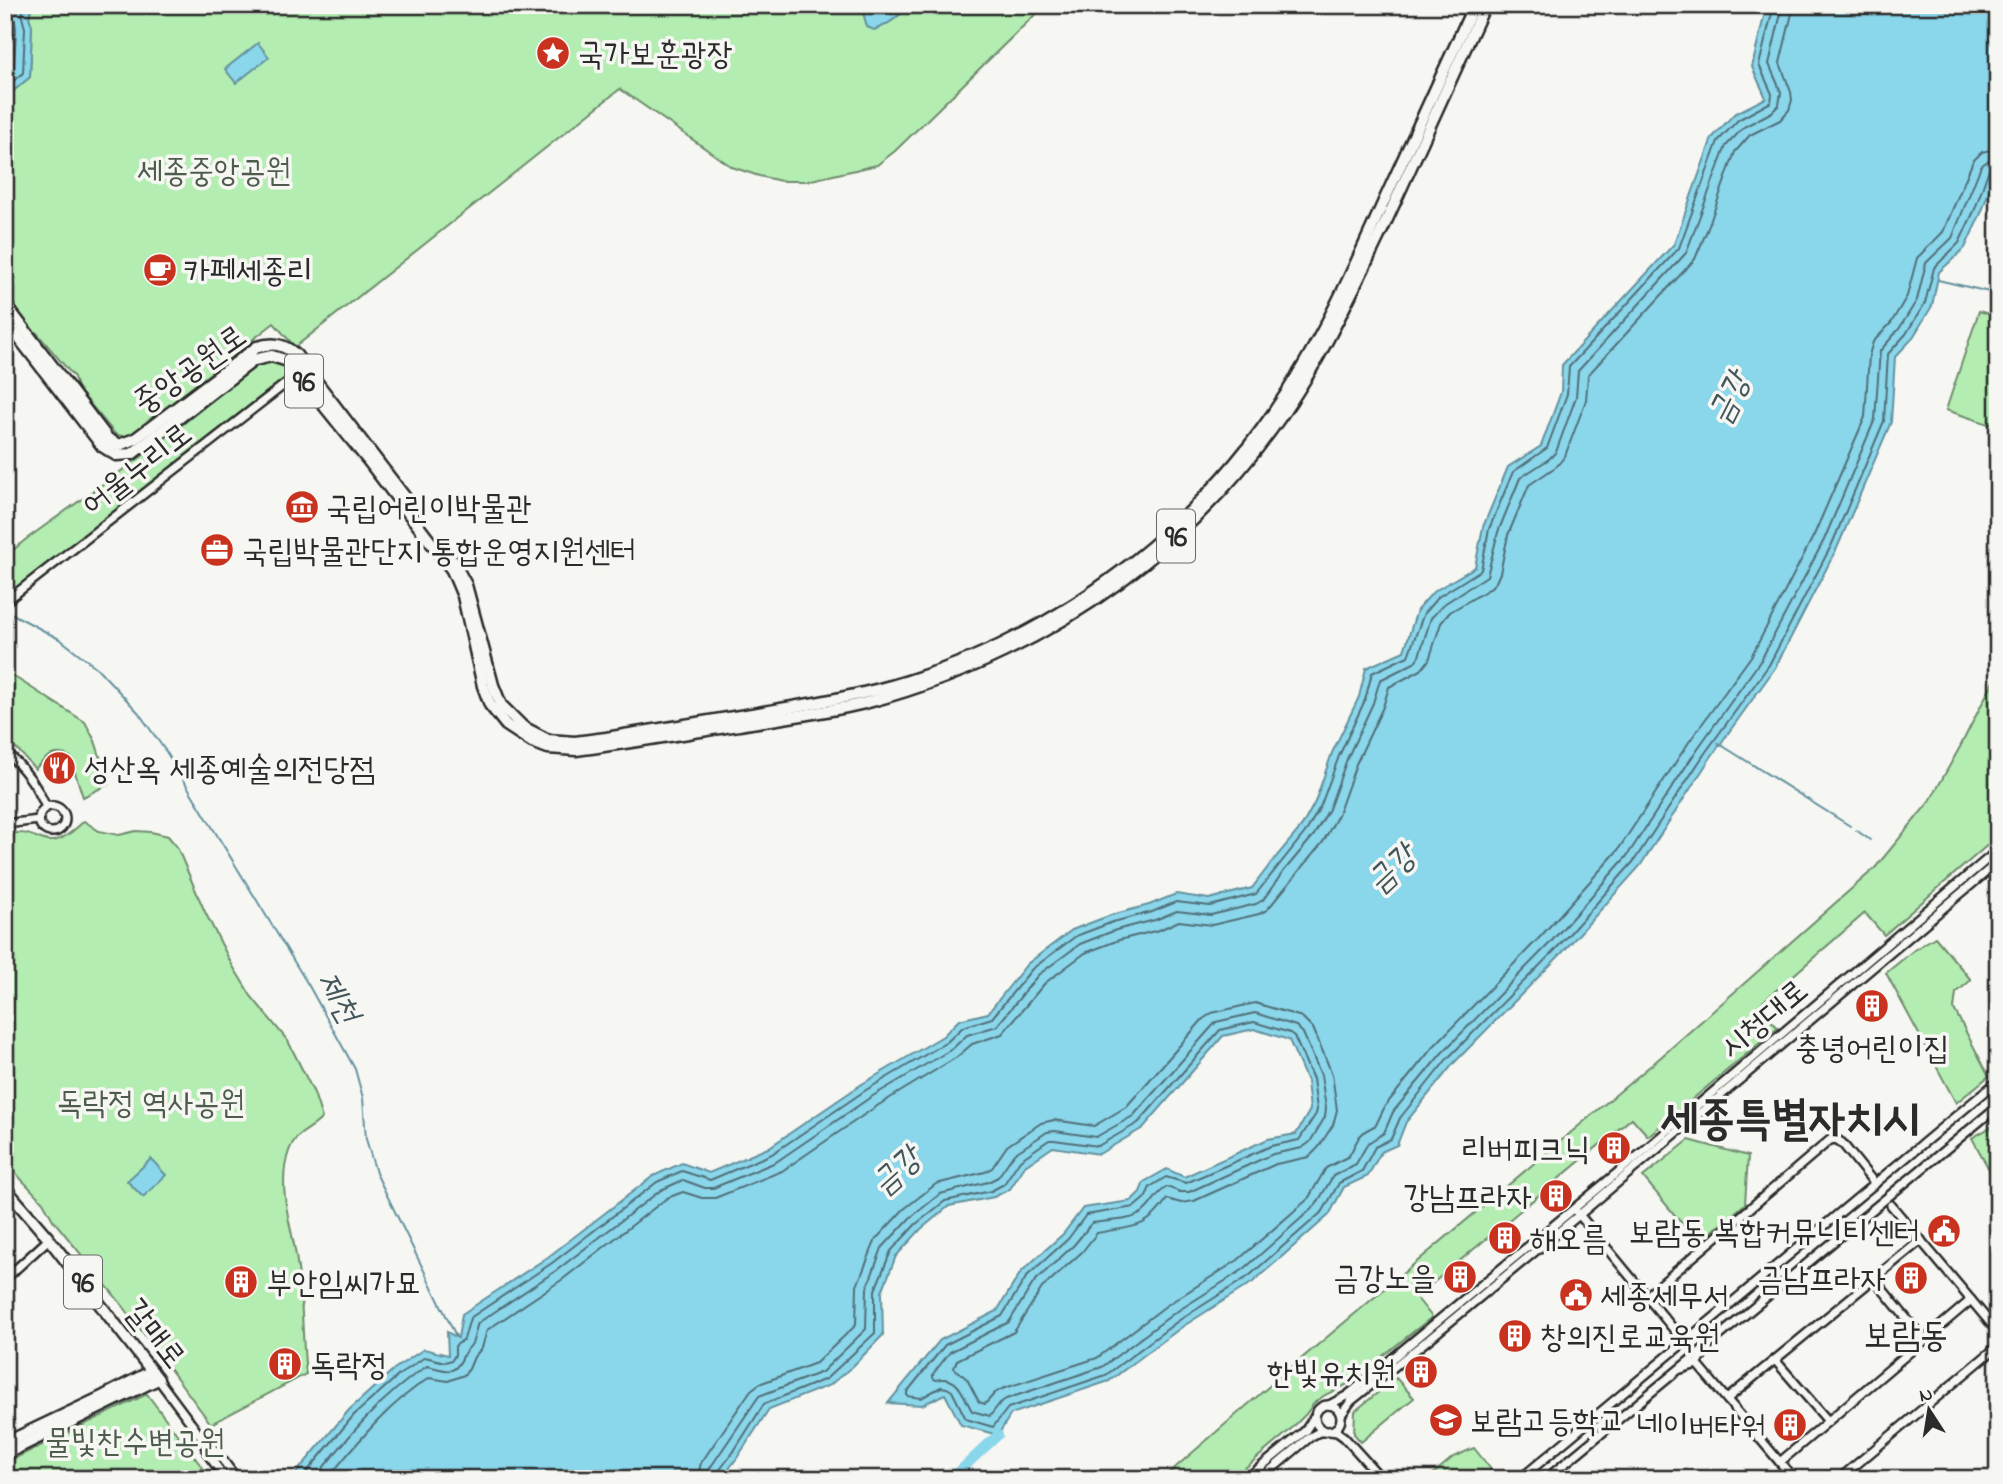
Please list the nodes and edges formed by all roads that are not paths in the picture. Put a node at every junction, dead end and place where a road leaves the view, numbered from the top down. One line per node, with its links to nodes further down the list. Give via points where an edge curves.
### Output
1 (1474, 5): 10 (main road, 96, via 1354,268 1302,368 1240,457 1167,534 1087,596 959,663 861,694)
2 (1485, 5): 10 (main road, 96, via 1367,260 1309,373 1246,463 1146,562 1092,603 1014,648 912,688 811,713)
3 (5, 304): 6 (main road, 중앙공원로 / 96)
4 (5, 310): 6 (main road, 96)
5 (5, 320): 7 (main road, 중앙공원로 / 96, via 102,446 116,455 132,454 254,360 280,357)
6 (28, 336): 9 (main road, 중앙공원로 / 96, via 108,439 119,445 135,439 257,346 275,344 290,350 458,568 467,584 493,685)
7 (298, 374): 8 (street, 어울누리로); 9 (main road, 중앙공원로 / 96, via 452,570 463,596 490,705)
8 (5, 602)
9 (509, 721): 10 (main road, 96, via 548,740 575,746)
10 (606, 742)
11 (5, 752): 12 (street, via 31,779)
12 (46, 807): 13 (street); 13 (street, via 62,810 62,826 47,831)
13 (39, 820): 14 (street)
14 (5, 824)
15 (1998, 850): 24 (street, 시청대로)
16 (1998, 862): 24 (street, 시청대로)
17 (1998, 1080): 19 (street)
18 (1998, 1106): 21 (street)
19 (1875, 1184): 31 (street, via 1842,1143 1830,1140); 36 (street)
20 (5, 1188): 25 (main road, 갈매로 / 96)
21 (1897, 1189): 22 (street); 23 (street)
22 (1891, 1205): 23 (street); 26 (street)
23 (1874, 1209): 34 (street)
24 (1576, 1212): 31 (street); 43 (street, 시청대로, via 1348,1395); 45 (street, 시청대로, via 1351,1401)
25 (49, 1239): 28 (street); 41 (main road, 갈매로 / 96)
26 (1921, 1240): 30 (street); 32 (street)
27 (5, 1263): 28 (street)
28 (13, 1272): 29 (street)
29 (5, 1279)
30 (1874, 1279): 35 (street); 38 (street)
31 (1647, 1296): 36 (street)
32 (1971, 1300): 33 (street); 35 (street)
33 (1998, 1332)
34 (1712, 1341): 39 (street); 40 (street)
35 (1925, 1341): 46 (street)
36 (1685, 1343): 58 (street)
37 (1998, 1346): 61 (street)
38 (1775, 1360): 42 (street); 46 (street)
39 (1697, 1364): 40 (street); 42 (street)
40 (1674, 1372): 59 (street)
41 (155, 1375): 48 (main road); 49 (main road); 50 (street, 갈매로)
42 (1727, 1399): 51 (street)
43 (1329, 1405): 44 (street, via 1319,1408); 45 (street, via 1337,1408)
44 (1315, 1416): 47 (street, via 1317,1426); 55 (street, via 1305,1431)
45 (1341, 1419): 47 (street, via 1339,1427); 52 (street)
46 (1828, 1421): 51 (street)
47 (1328, 1431): 52 (street, via 1344,1437); 56 (street, via 1310,1437)
48 (5, 1443)
49 (8, 1452)
50 (212, 1453): 53 (street); 54 (street)
51 (1780, 1462): 60 (street)
52 (1372, 1468): 57 (street)
53 (226, 1479)
54 (237, 1479)
55 (1246, 1479)
56 (1260, 1479)
57 (1381, 1479)
58 (1520, 1479)
59 (1546, 1479)
60 (1794, 1479)
61 (1839, 1479)

